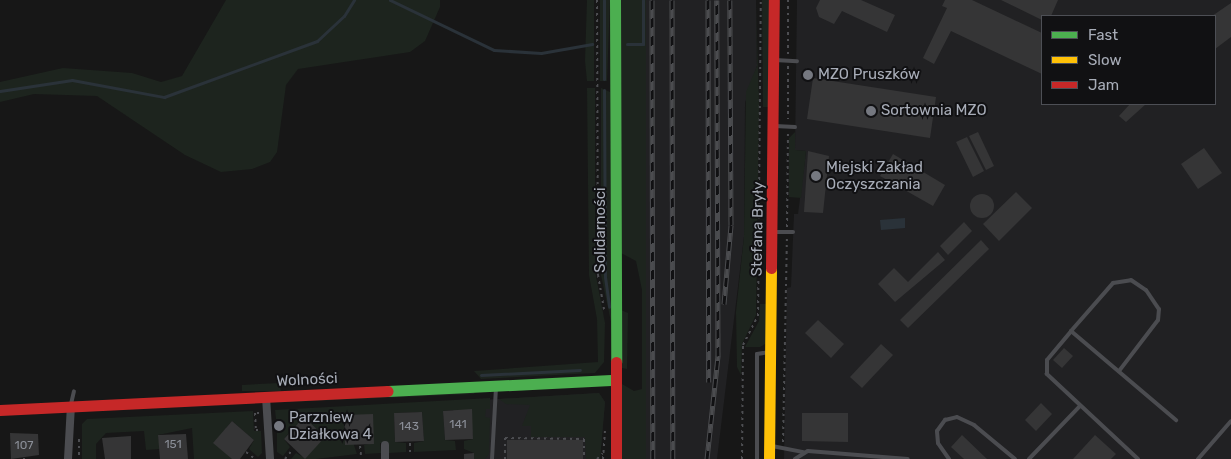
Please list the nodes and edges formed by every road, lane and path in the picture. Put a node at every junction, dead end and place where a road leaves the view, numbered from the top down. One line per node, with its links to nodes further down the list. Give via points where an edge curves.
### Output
1 (597, 0): 11 (path, via 598,275)
2 (615, 0): 15 (street, Solidarności)
3 (761, 0): 46 (path, via 758,316 743,345)
4 (774, 0): 5 (street, Stefana Bryły)
5 (774, 60): 6 (lane); 7 (street, Stefana Bryły)
6 (797, 61)
7 (775, 126): 8 (lane); 9 (street, Stefana Bryły)
8 (795, 127)
9 (773, 232): 10 (lane); 13 (street, Stefana Bryły)
10 (793, 232)
11 (606, 317)
12 (1071, 331): 14 (lane); 14 (lane, via 1112,283 1131,280 1146,290 1158,309 1158,320); 20 (lane, via 1050,355 1046,370)
13 (771, 351): 28 (street, Stefana Bryły); 47 (lane, via 757,354)
14 (1119, 371): 22 (lane)
15 (616, 380): 16 (street, Wolności); 45 (street, Solidarności)
16 (496, 386): 18 (street, Wolności); 41 (lane)
17 (74, 391): 19 (lane)
18 (266, 397): 19 (street, Wolności); 38 (street)
19 (71, 406): 21 (street, Wolności); 35 (street)
20 (1080, 406): 53 (lane); 54 (lane)
21 (0, 410)
22 (1176, 420)
23 (1231, 421): 55 (lane)
24 (79, 433): 36 (path)
25 (410, 443): 33 (path)
26 (385, 445): 40 (street)
27 (360, 446): 34 (path)
28 (770, 446): 31 (lane, via 796,448); 48 (street, Stefana Bryły)
29 (293, 450): 39 (path)
30 (246, 452): 37 (path)
31 (804, 452): 49 (lane); 50 (lane)
32 (603, 453): 44 (path)
33 (410, 454)
34 (361, 455)
35 (68, 459)
36 (80, 459)
37 (255, 459)
38 (270, 459)
39 (285, 459)
40 (385, 459)
41 (492, 459)
42 (505, 459): 43 (path, via 505,438 584,439)
43 (584, 459)
44 (597, 459)
45 (616, 459)
46 (742, 459)
47 (756, 459)
48 (769, 459)
49 (795, 459)
50 (908, 459)
51 (949, 459): 52 (lane, via 936,438 937,431 945,420 957,417 974,426)
52 (1015, 459)
53 (1030, 459)
54 (1138, 459)
55 (1198, 459)

